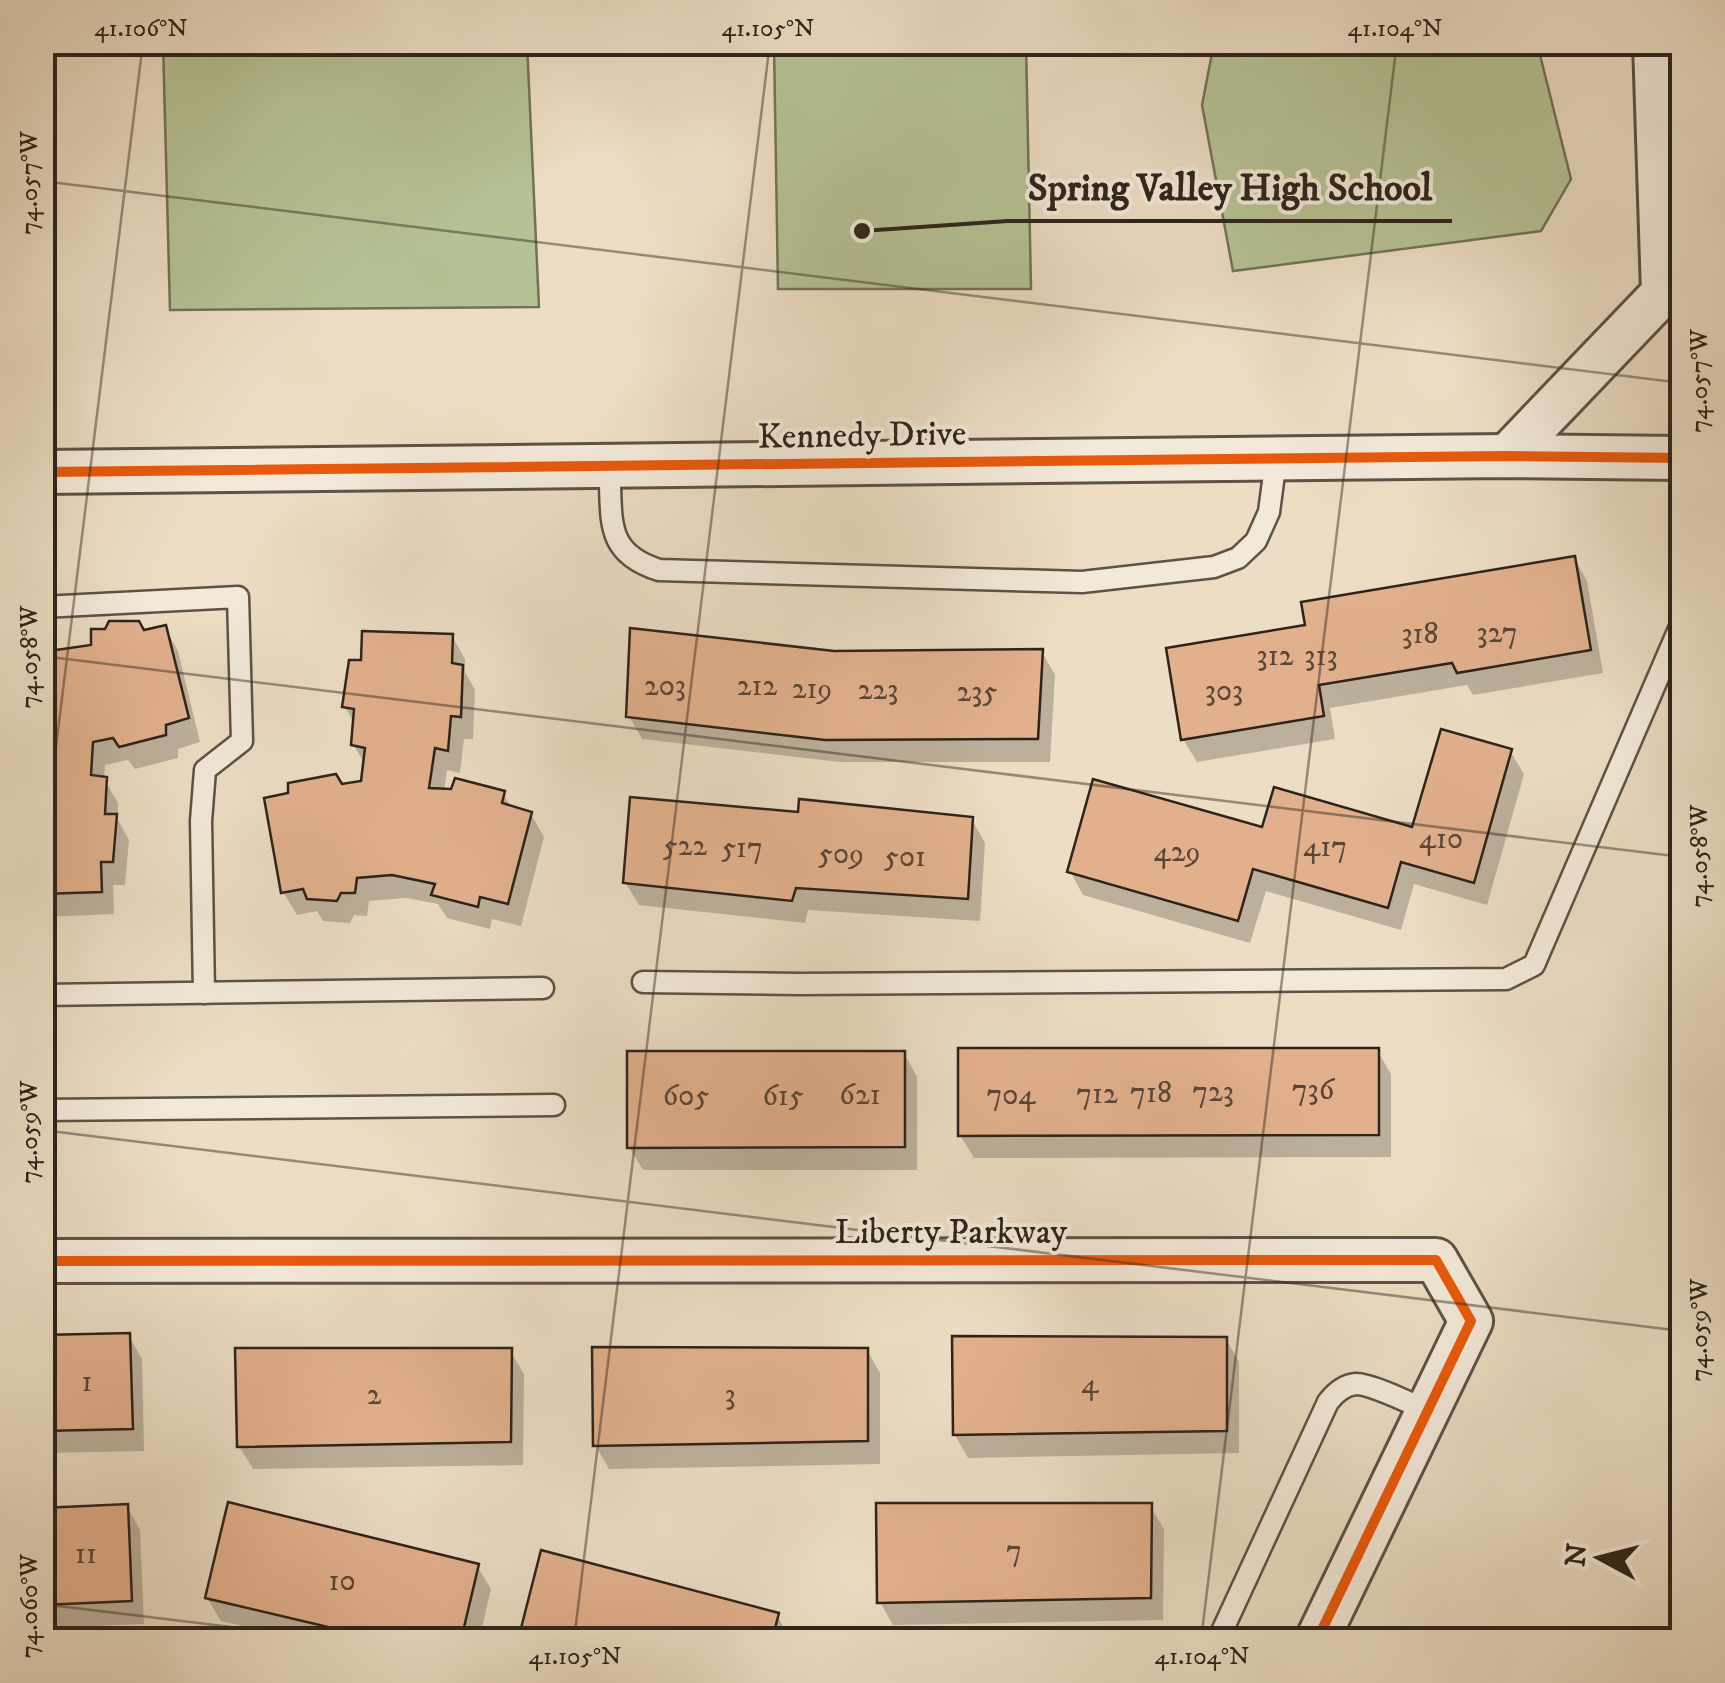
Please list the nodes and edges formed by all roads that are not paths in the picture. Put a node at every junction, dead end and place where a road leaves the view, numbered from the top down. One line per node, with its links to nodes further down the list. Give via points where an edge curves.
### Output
1 (1656, 42): 2 (street, via 1664,293)
2 (1507, 456): 3 (street, Kennedy Drive); 4 (street, Kennedy Drive)
3 (1276, 458): 5 (street, Kennedy Drive); 5 (lane, via 1269,512 1256,541 1238,558 1214,567 1082,582 659,570 623,551 614,534)
4 (1682, 458)
5 (610, 466): 6 (street, Kennedy Drive)
6 (42, 472)
7 (42, 607): 11 (lane, via 238,597 242,741 204,770)
8 (1682, 622): 9 (lane, via 1534,966 1506,979)
9 (643, 982)
10 (543, 988): 11 (lane)
11 (204, 993): 12 (lane)
12 (42, 995)
13 (554, 1105): 14 (lane)
14 (42, 1110)
15 (42, 1261): 16 (street, Liberty Parkway, via 1436,1260 1471,1321)
16 (1428, 1411): 17 (lane, via 1366,1386 1336,1392); 18 (street, Liberty Parkway)
17 (1218, 1640)
18 (1318, 1640)

